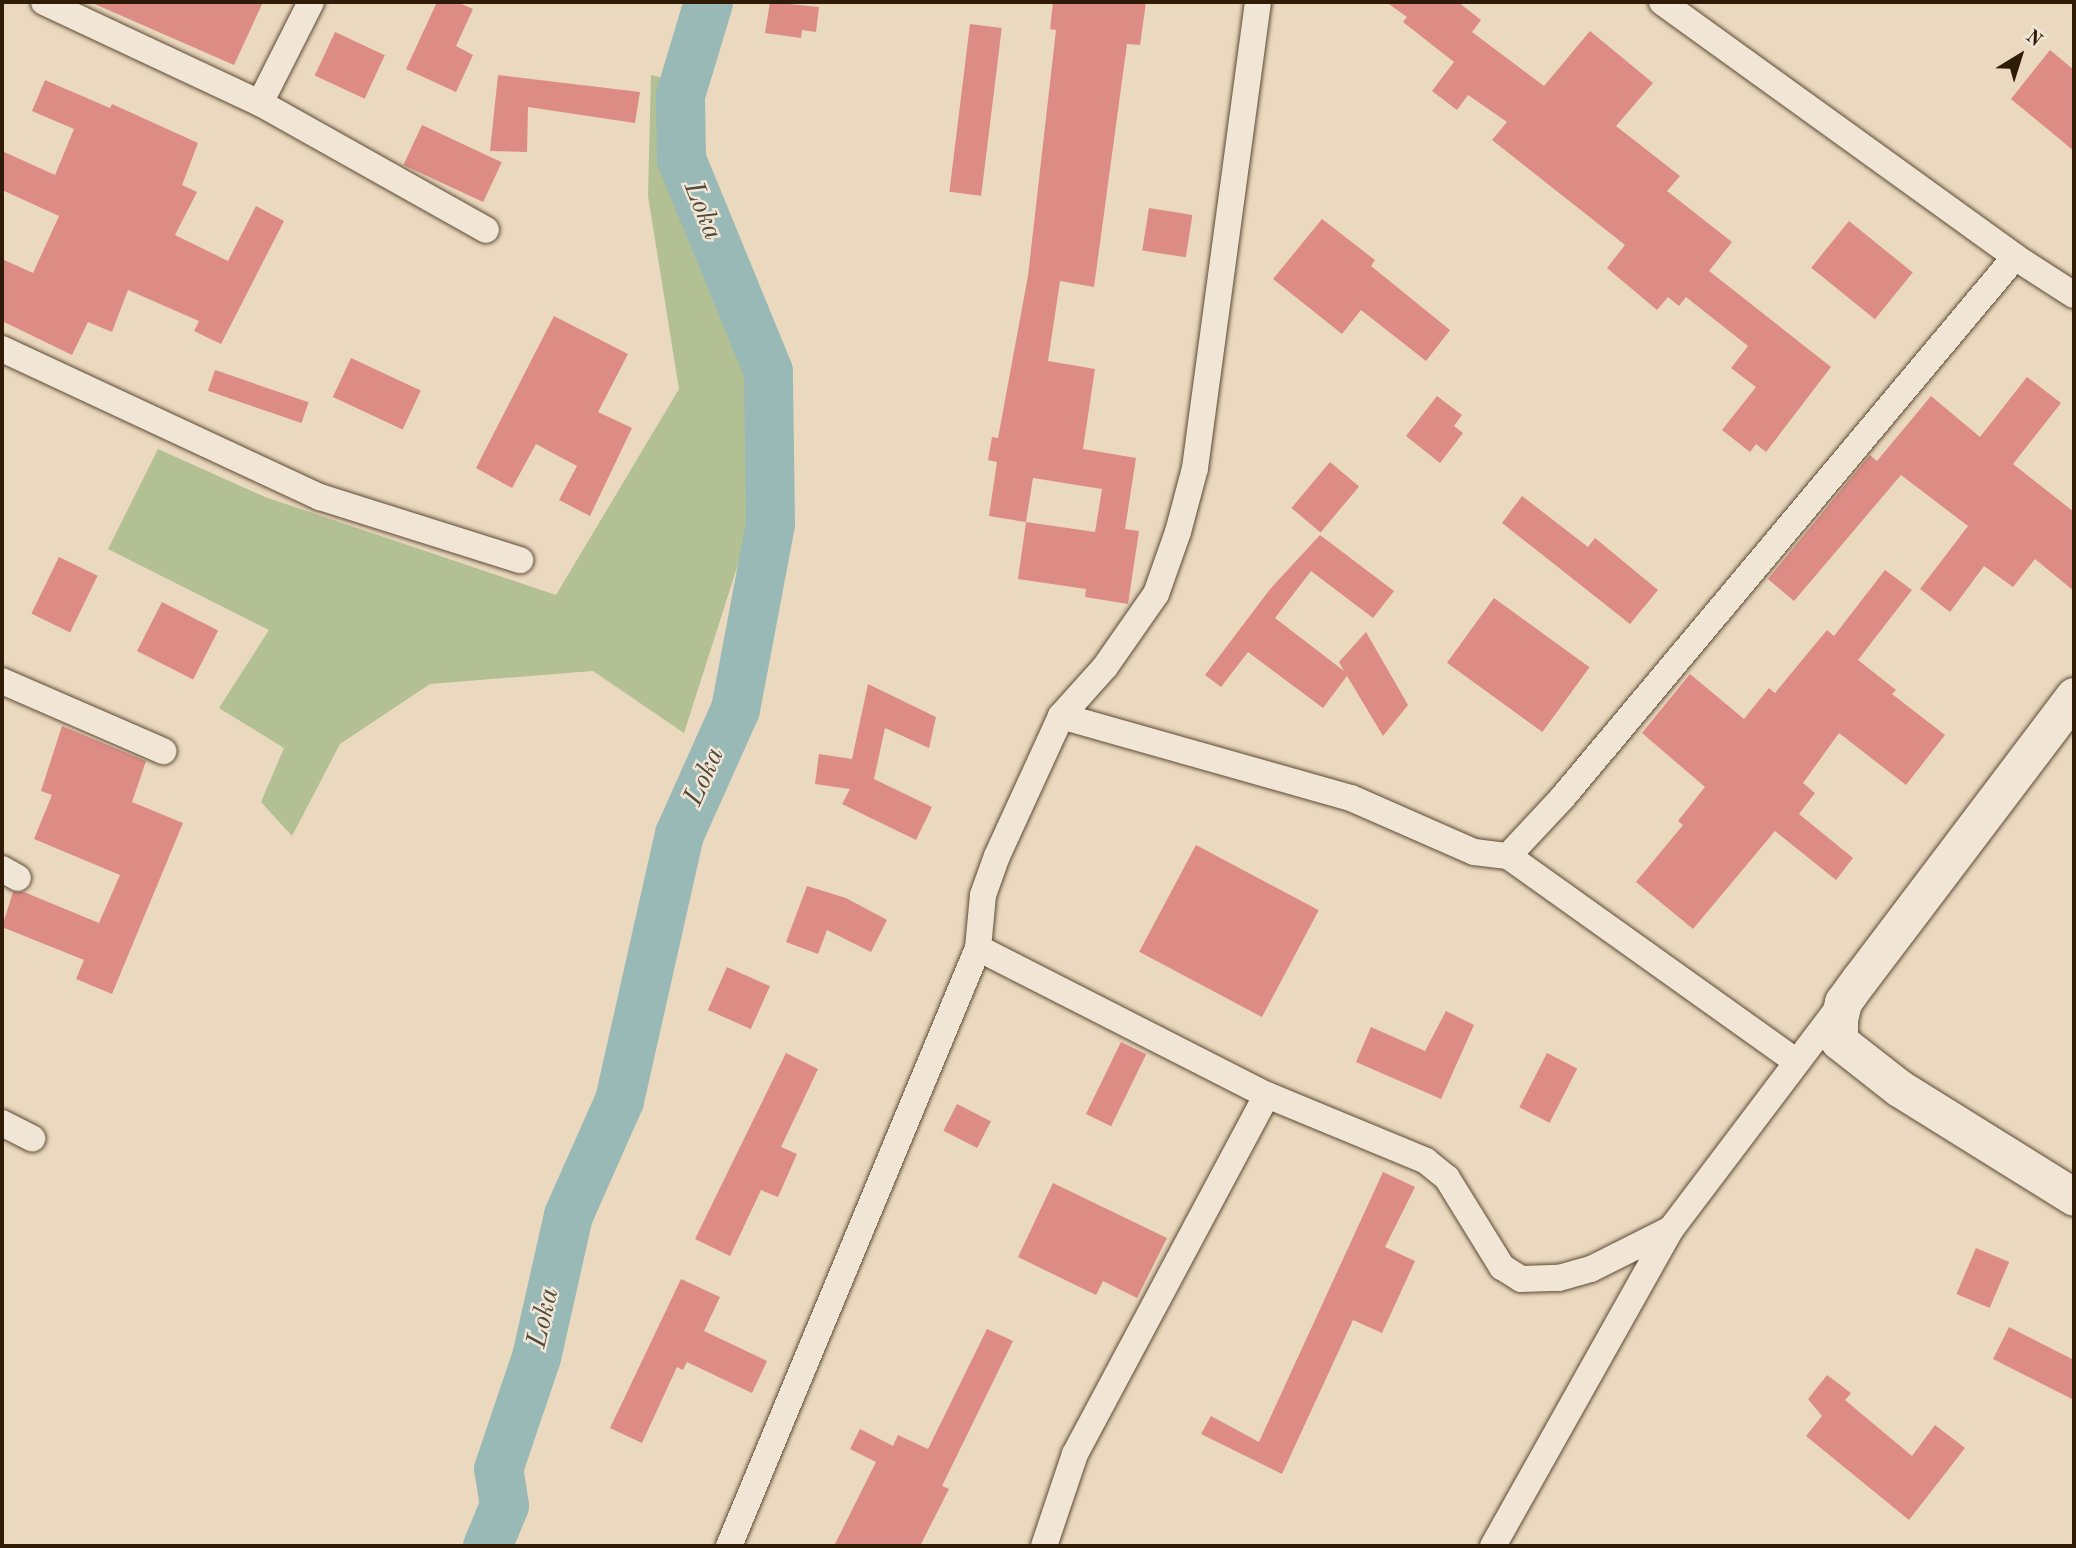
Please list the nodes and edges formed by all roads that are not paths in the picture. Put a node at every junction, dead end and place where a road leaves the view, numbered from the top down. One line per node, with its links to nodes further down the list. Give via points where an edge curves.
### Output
1 (44, 2): 5 (street)
2 (311, 2): 5 (street)
3 (1258, 2): 13 (street, via 1195,468 1178,532 1156,594 1105,667)
4 (1662, 2): 7 (street)
5 (260, 103): 6 (street)
6 (486, 230)
7 (2015, 257): 8 (street); 15 (street)
8 (2074, 295)
9 (2, 349): 10 (street, via 320,498)
10 (520, 560)
11 (2, 681): 14 (street)
12 (2074, 696): 17 (street)
13 (1060, 716): 15 (street, via 1351,797 1474,852); 16 (street, via 983,895)
14 (163, 751)
15 (1508, 856): 18 (street)
16 (978, 948): 19 (street); 24 (street)
17 (1843, 1002): 18 (street); 22 (street, via 1839,1041 1934,1113)
18 (1795, 1061): 23 (street)
19 (1267, 1095): 23 (street, via 1426,1161 1447,1178 1502,1267 1521,1279 1559,1278 1591,1269); 25 (street, via 1075,1454)
20 (2, 1124): 21 (street)
21 (32, 1138)
22 (2074, 1197)
23 (1671, 1229): 26 (street)
24 (729, 1546)
25 (1044, 1546)
26 (1493, 1546)

